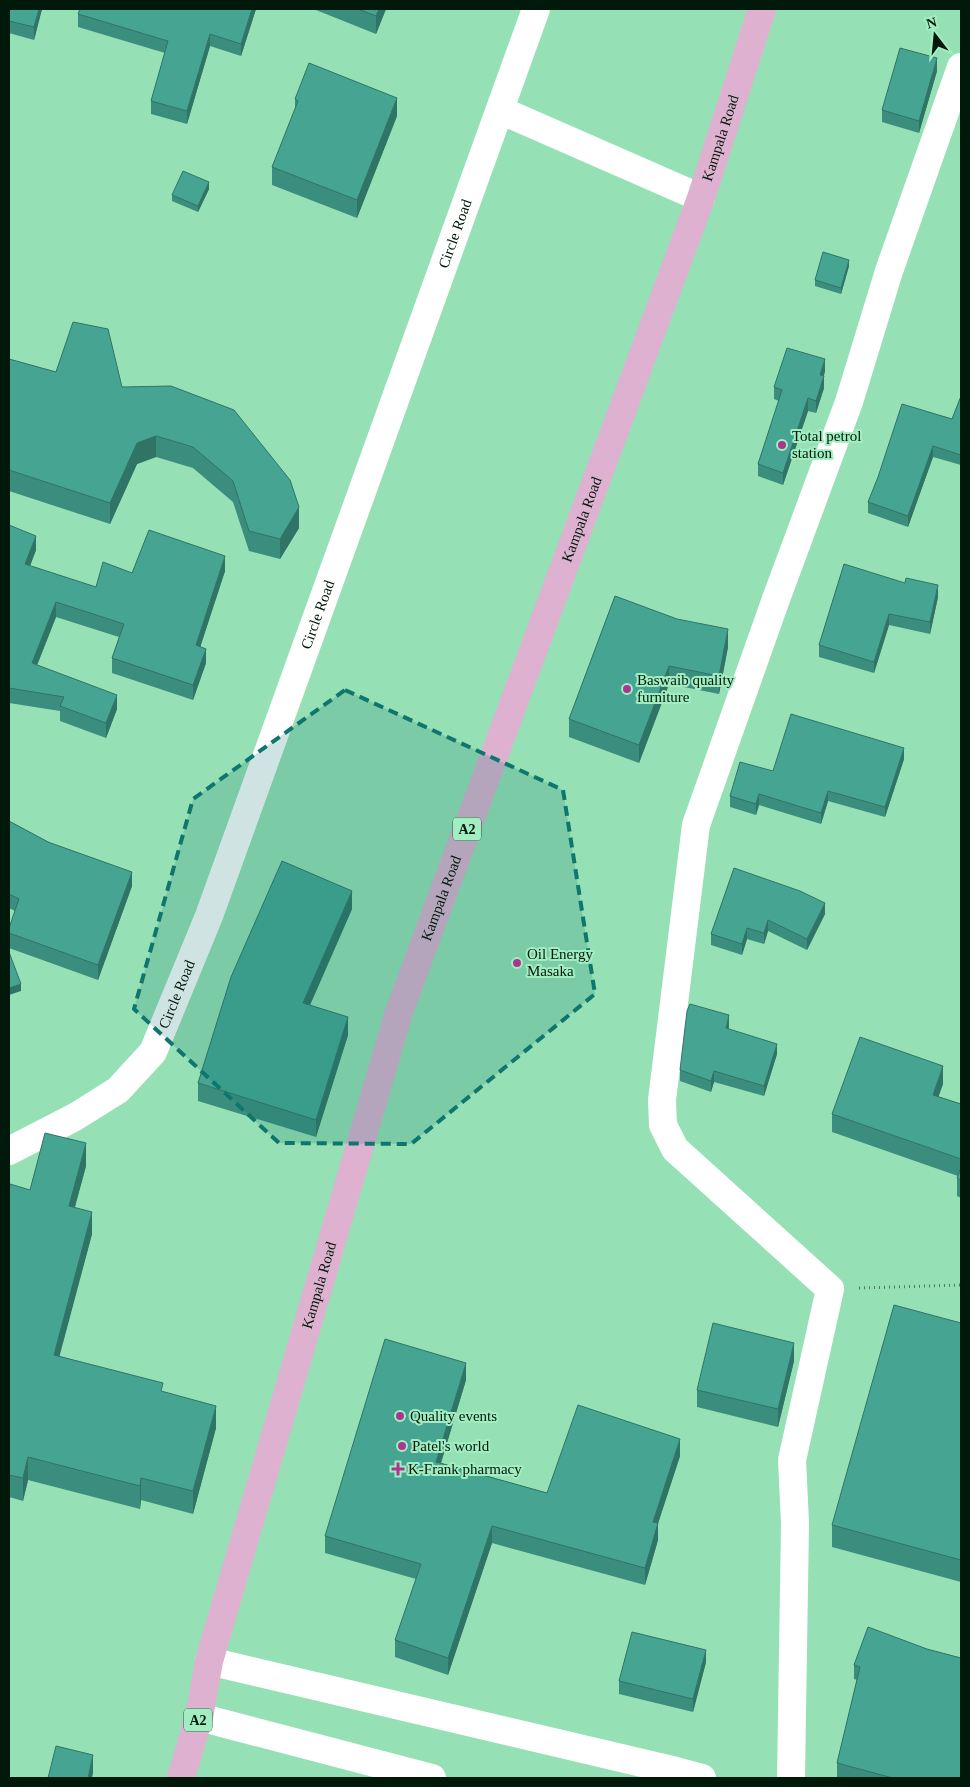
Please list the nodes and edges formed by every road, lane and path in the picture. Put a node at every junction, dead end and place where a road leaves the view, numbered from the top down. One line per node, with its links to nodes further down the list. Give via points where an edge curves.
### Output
1 (536, 9): 4 (street, Circle Road)
2 (762, 9): 5 (main road, Kampala Road / A2)
3 (961, 66): 8 (street, via 889,271 849,402 696,825 662,1100 663,1125 675,1148)
4 (500, 110): 5 (street); 6 (street, Circle Road, via 209,916 153,1052 118,1090 75,1117)
5 (701, 198): 9 (main road, Kampala Road / A2, via 399,1012)
6 (9, 1151)
7 (961, 1285): 8 (path)
8 (830, 1289): 15 (street, via 792,1460)
9 (209, 1660): 10 (main road, A2); 11 (street)
10 (199, 1717): 12 (main road, A2); 13 (street)
11 (675, 1774): 14 (street)
12 (181, 1778)
13 (432, 1778)
14 (702, 1778)
15 (790, 1778)

